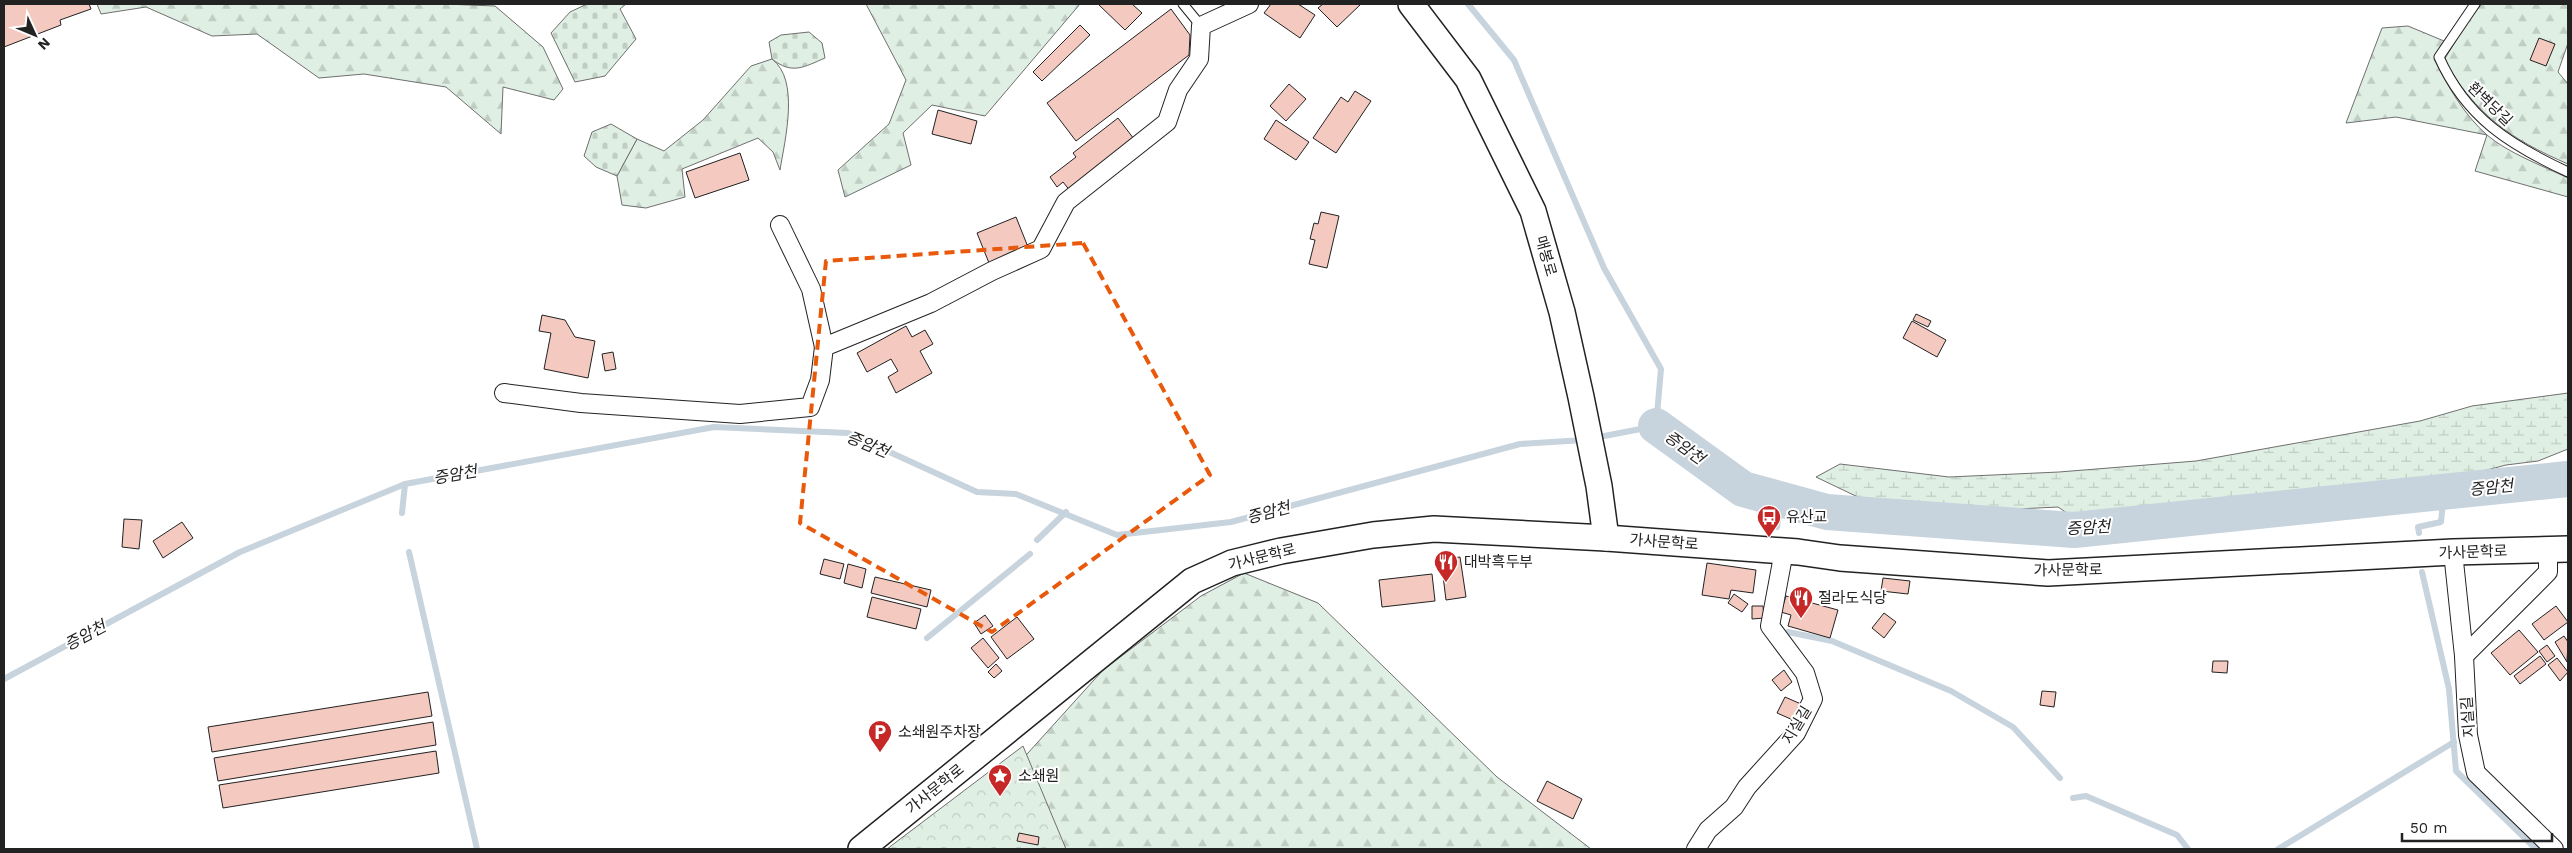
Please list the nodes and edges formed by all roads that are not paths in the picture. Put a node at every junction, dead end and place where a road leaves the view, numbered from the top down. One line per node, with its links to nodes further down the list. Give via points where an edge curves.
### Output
1 (1183, 4): 5 (lane)
2 (1248, 4): 5 (street)
3 (1411, 4): 10 (main road, 매봉로, via 1468,79 1533,211 1562,312 1581,397)
4 (2474, 4): 6 (lane, 환벽당길, via 2439,57 2457,91 2496,132 2526,152)
5 (1201, 26): 8 (street, via 1199,59 1178,90 1167,122 1066,202 1041,249 931,303)
6 (2568, 172)
7 (780, 225): 8 (street, via 810,289)
8 (824, 347): 9 (street, via 820,380 810,407 740,414 581,403)
9 (504, 393)
10 (1606, 538): 12 (main road, 가사문학로); 15 (main road, 가사문학로, via 1434,529 1373,535 1281,551 1213,571 1168,598)
11 (2558, 549): 13 (main road, 가사문학로); 14 (street, via 2548,572)
12 (1784, 552): 13 (main road, 가사문학로, via 2048,573); 16 (street, 지실길, via 1770,626 1805,673 1813,699 1796,733 1734,807 1708,830)
13 (2453, 552): 14 (street, 지실길)
14 (2464, 656): 17 (street, 지실길, via 2468,736 2476,772)
15 (861, 849)
16 (1696, 849)
17 (2554, 849)

